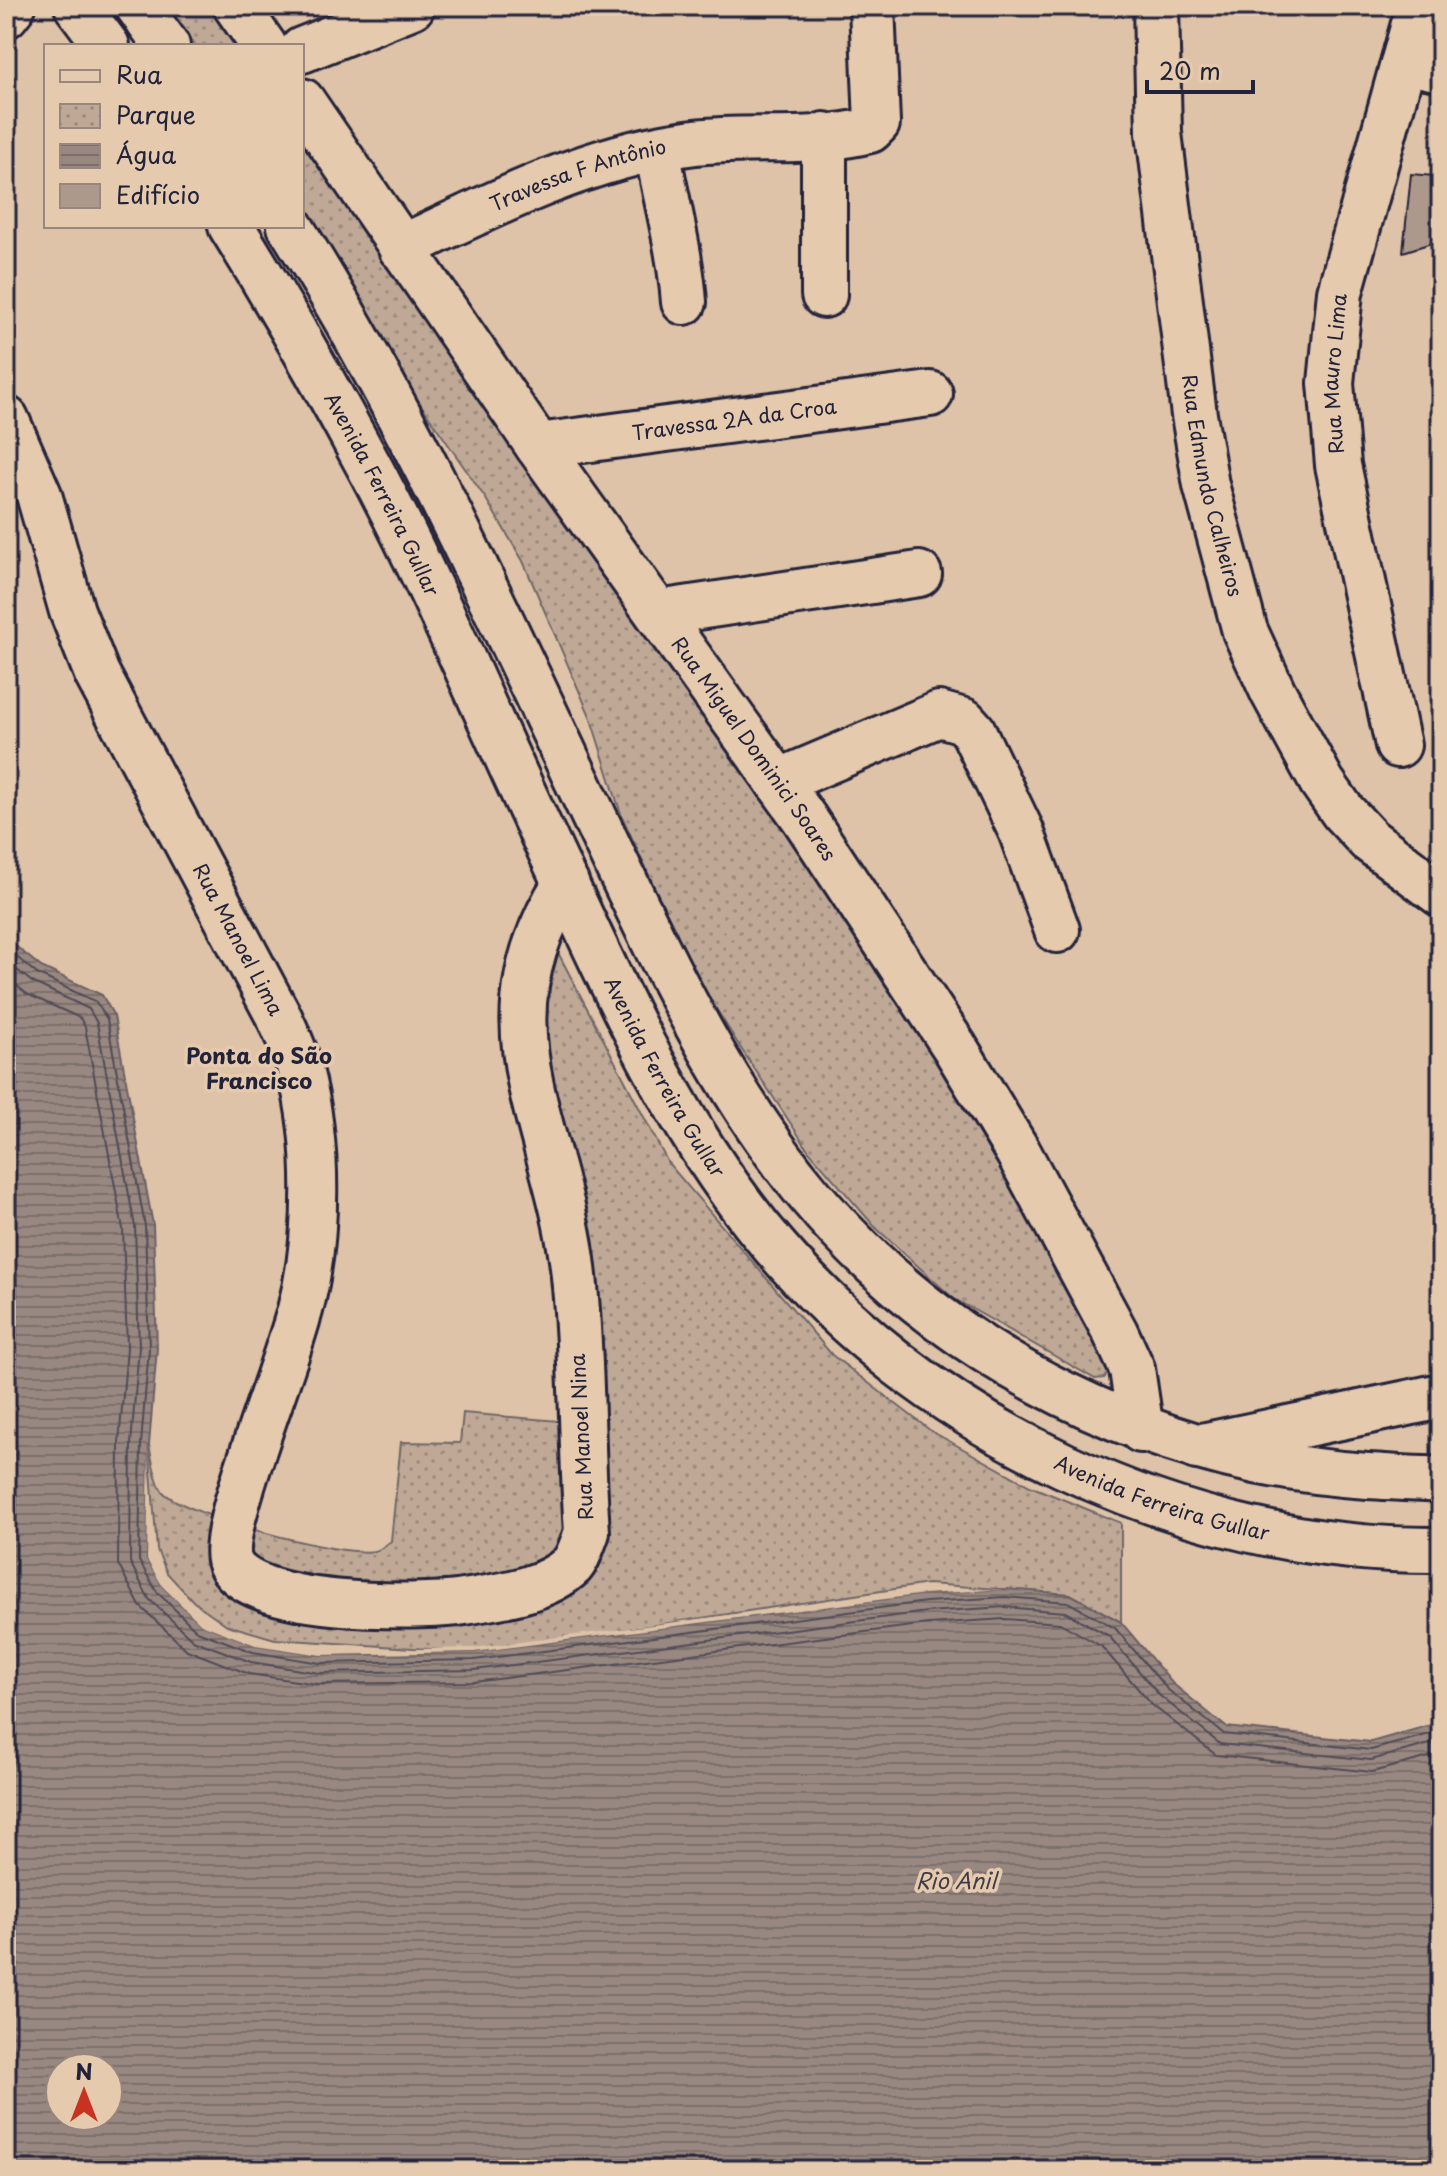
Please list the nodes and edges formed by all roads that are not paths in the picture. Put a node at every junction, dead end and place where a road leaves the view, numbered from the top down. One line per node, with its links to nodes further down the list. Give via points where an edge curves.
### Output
1 (13, 6): 9 (street)
2 (77, 6): 10 (street)
3 (138, 6): 11 (street)
4 (236, 6): 12 (street)
5 (412, 6): 13 (street)
6 (872, 6): 16 (street, Travessa F Antônio, via 877,123 861,132)
7 (1156, 6): 31 (street, Rua Edmundo Calheiros, via 1159,133 1194,415 1206,485 1245,631 1273,692 1343,812 1369,840)
8 (1419, 6): 14 (street, Rua Mauro Lima)
9 (6, 15)
10 (106, 44)
11 (166, 44)
12 (263, 44)
13 (304, 49)
14 (1422, 65): 28 (street, Rua Mauro Lima, via 1340,292 1331,383 1338,465)
15 (304, 104): 20 (street, Rua Miguel Dominici Soares)
16 (824, 135): 17 (street, Travessa F Antônio); 21 (street)
17 (657, 149): 20 (street, Travessa F Antônio, via 611,159 507,198); 22 (street, via 679,248)
18 (232, 228): 30 (street, Avenida Ferreira Gullar, via 372,472)
19 (291, 228): 34 (street, via 426,466 642,913 705,1037 761,1128 811,1197 879,1268 937,1315 1045,1386)
20 (401, 248): 25 (street, Rua Miguel Dominici Soares)
21 (824, 295)
22 (684, 302)
23 (930, 394): 25 (street, Travessa 2A da Croa)
24 (6, 419): 37 (street, Rua Manoel Lima, via 39,495 72,611 97,674 280,1019 300,1069 312,1149 313,1237 300,1309)
25 (538, 446): 27 (street, Rua Miguel Dominici Soares)
26 (919, 574): 27 (street)
27 (658, 613): 29 (street, Rua Miguel Dominici Soares)
28 (1398, 745)
29 (778, 782): 32 (street, via 939,714 964,721 1021,831); 34 (street, Rua Miguel Dominici Soares, via 1018,1152 1132,1369)
30 (566, 883): 37 (street, Rua Manoel Nina, via 537,938 523,987 520,1028 574,1275 587,1532 573,1564 514,1593 445,1605 358,1605 295,1596 254,1584 229,1560); 38 (street, Avenida Ferreira Gullar, via 627,1018 691,1130 759,1228 829,1304 917,1379 1006,1436 1108,1486 1153,1501 1287,1537 1393,1550)
31 (1441, 894)
32 (1057, 930)
33 (1441, 1396): 35 (street)
34 (1141, 1430): 35 (street)
35 (1197, 1447): 36 (street, via 1329,1474)
36 (1441, 1479)
37 (242, 1488)
38 (1441, 1550)

